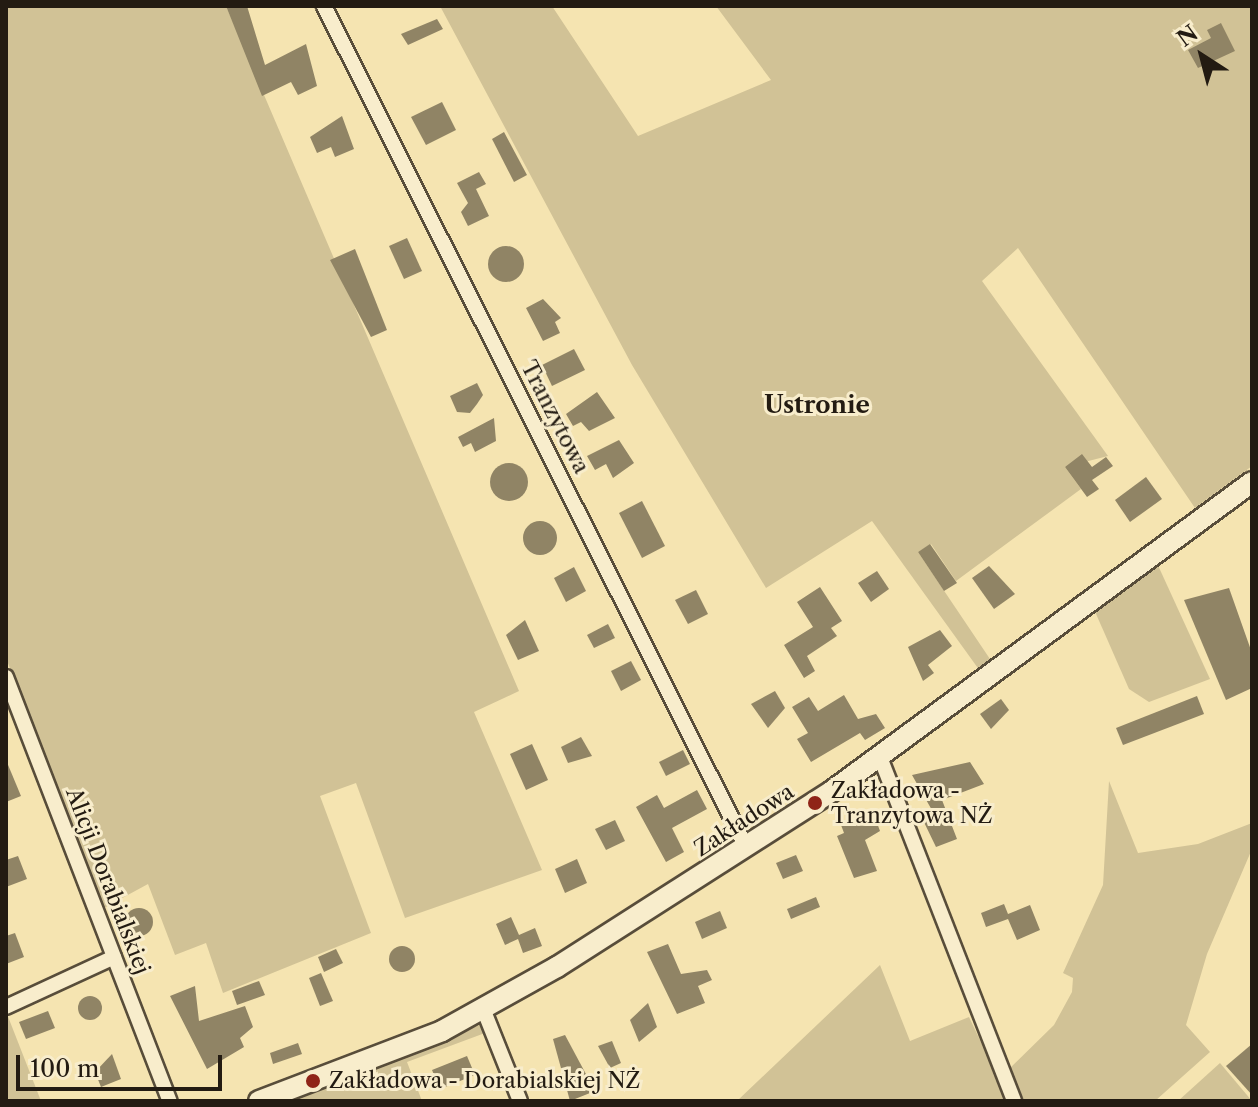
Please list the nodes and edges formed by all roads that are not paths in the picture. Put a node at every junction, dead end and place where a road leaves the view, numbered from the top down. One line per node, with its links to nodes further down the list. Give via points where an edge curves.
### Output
1 (324, 6): 5 (street, Tranzytowa)
2 (1252, 482): 4 (street, Zakładowa)
3 (6, 677): 6 (street, Alicji Dorabialskiej)
4 (880, 757): 5 (street, Zakładowa); 12 (street)
5 (746, 847): 8 (street, Zakładowa)
6 (114, 957): 7 (street); 9 (street, Alicji Dorabialskiej)
7 (6, 1007)
8 (484, 1011): 10 (street, Zakładowa); 11 (street)
9 (170, 1101)
10 (259, 1101)
11 (520, 1101)
12 (1014, 1101)

